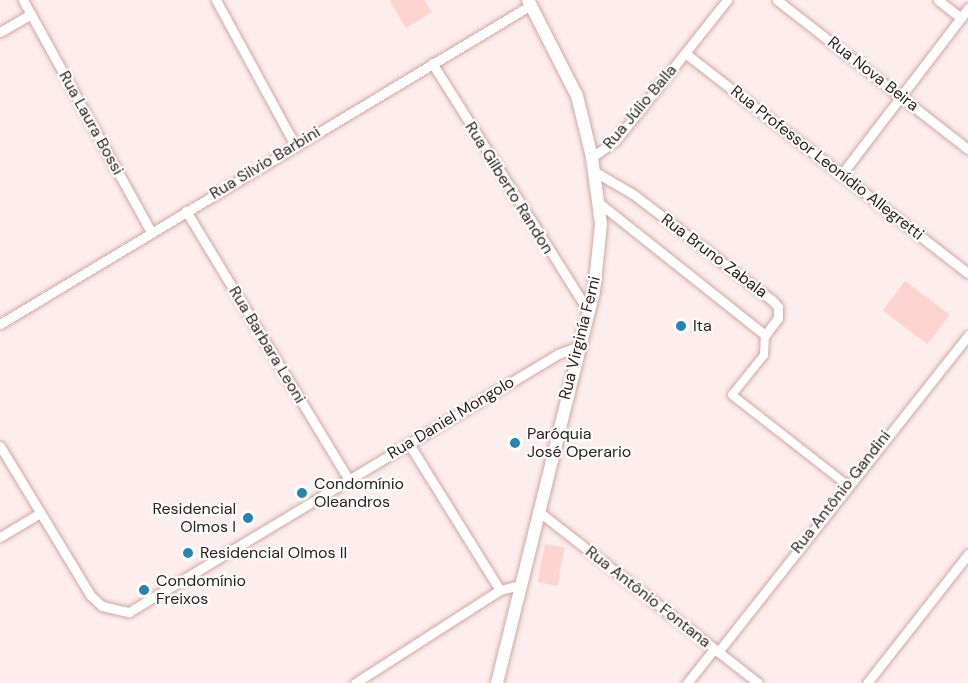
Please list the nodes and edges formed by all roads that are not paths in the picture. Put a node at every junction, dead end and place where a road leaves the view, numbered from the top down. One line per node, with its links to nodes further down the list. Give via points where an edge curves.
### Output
1 (23, 0): 8 (street, Rua Laura Bossi)
2 (216, 0): 14 (street)
3 (727, 0): 11 (street, Rua Júlio Balla)
4 (777, 0): 13 (street, Rua Nova Beira)
5 (938, 0): 9 (street)
6 (529, 3): 12 (street, Rua Silvio Barbini); 16 (street, Rua Virginía Ferni, via 566,69)
7 (968, 8): 9 (street)
8 (31, 14): 10 (street); 21 (street, Rua Laura Bossi)
9 (961, 18): 13 (street)
10 (0, 32)
11 (685, 53): 16 (street, Rua Júlio Balla, via 616,140); 18 (street, Rua Professor Leonídio Allegretti)
12 (432, 63): 14 (street, Rua Silvio Barbini); 23 (street, Rua Gilberto Randon)
13 (901, 96): 15 (street, Rua Nova Beira); 18 (street)
14 (295, 145): 20 (street, Rua Silvio Barbini)
15 (968, 148)
16 (592, 157): 17 (street, Rua Virginía Ferni)
17 (594, 172): 19 (street, Rua Virginía Ferni); 25 (street, Rua Bruno Zabala, via 633,194 773,301 779,314)
18 (841, 175): 22 (street, Rua Professor Leonídio Allegretti)
19 (599, 203): 23 (street, Rua Virginía Ferni, via 599,254); 25 (street, Rua Bruno Zabala)
20 (186, 211): 21 (street, Rua Silvio Barbini); 30 (street, Rua Barbara Leoni)
21 (151, 232): 24 (street, Rua Silvio Barbini)
22 (968, 273)
23 (588, 311): 27 (street, Rua Virginía Ferni)
24 (0, 324)
25 (765, 335): 31 (street, via 764,355 732,395)
26 (968, 335): 31 (street, Rua Antônio Gandini)
27 (579, 346): 28 (street, Rua Daniel Mongolo, via 558,354); 32 (street, Rua Virginía Ferni)
28 (409, 444): 30 (street, Rua Daniel Mongolo); 37 (street)
29 (0, 446): 33 (street)
30 (349, 480): 33 (street, Rua Daniel Mongolo, via 129,612 107,608 91,596)
31 (847, 485): 38 (street, Rua Antônio Gandini)
32 (538, 512): 36 (street, Rua Virginía Ferni); 38 (street, Rua Antônio Fontana)
33 (40, 513): 34 (street)
34 (0, 537)
35 (968, 554): 43 (street)
36 (520, 585): 37 (street); 40 (street, Rua Virginía Ferni)
37 (500, 590): 39 (street)
38 (716, 651): 41 (street, Rua Antônio Gandini); 42 (street, Rua Antônio Fontana)
39 (355, 683)
40 (496, 683)
41 (687, 683)
42 (758, 683)
43 (867, 683)

